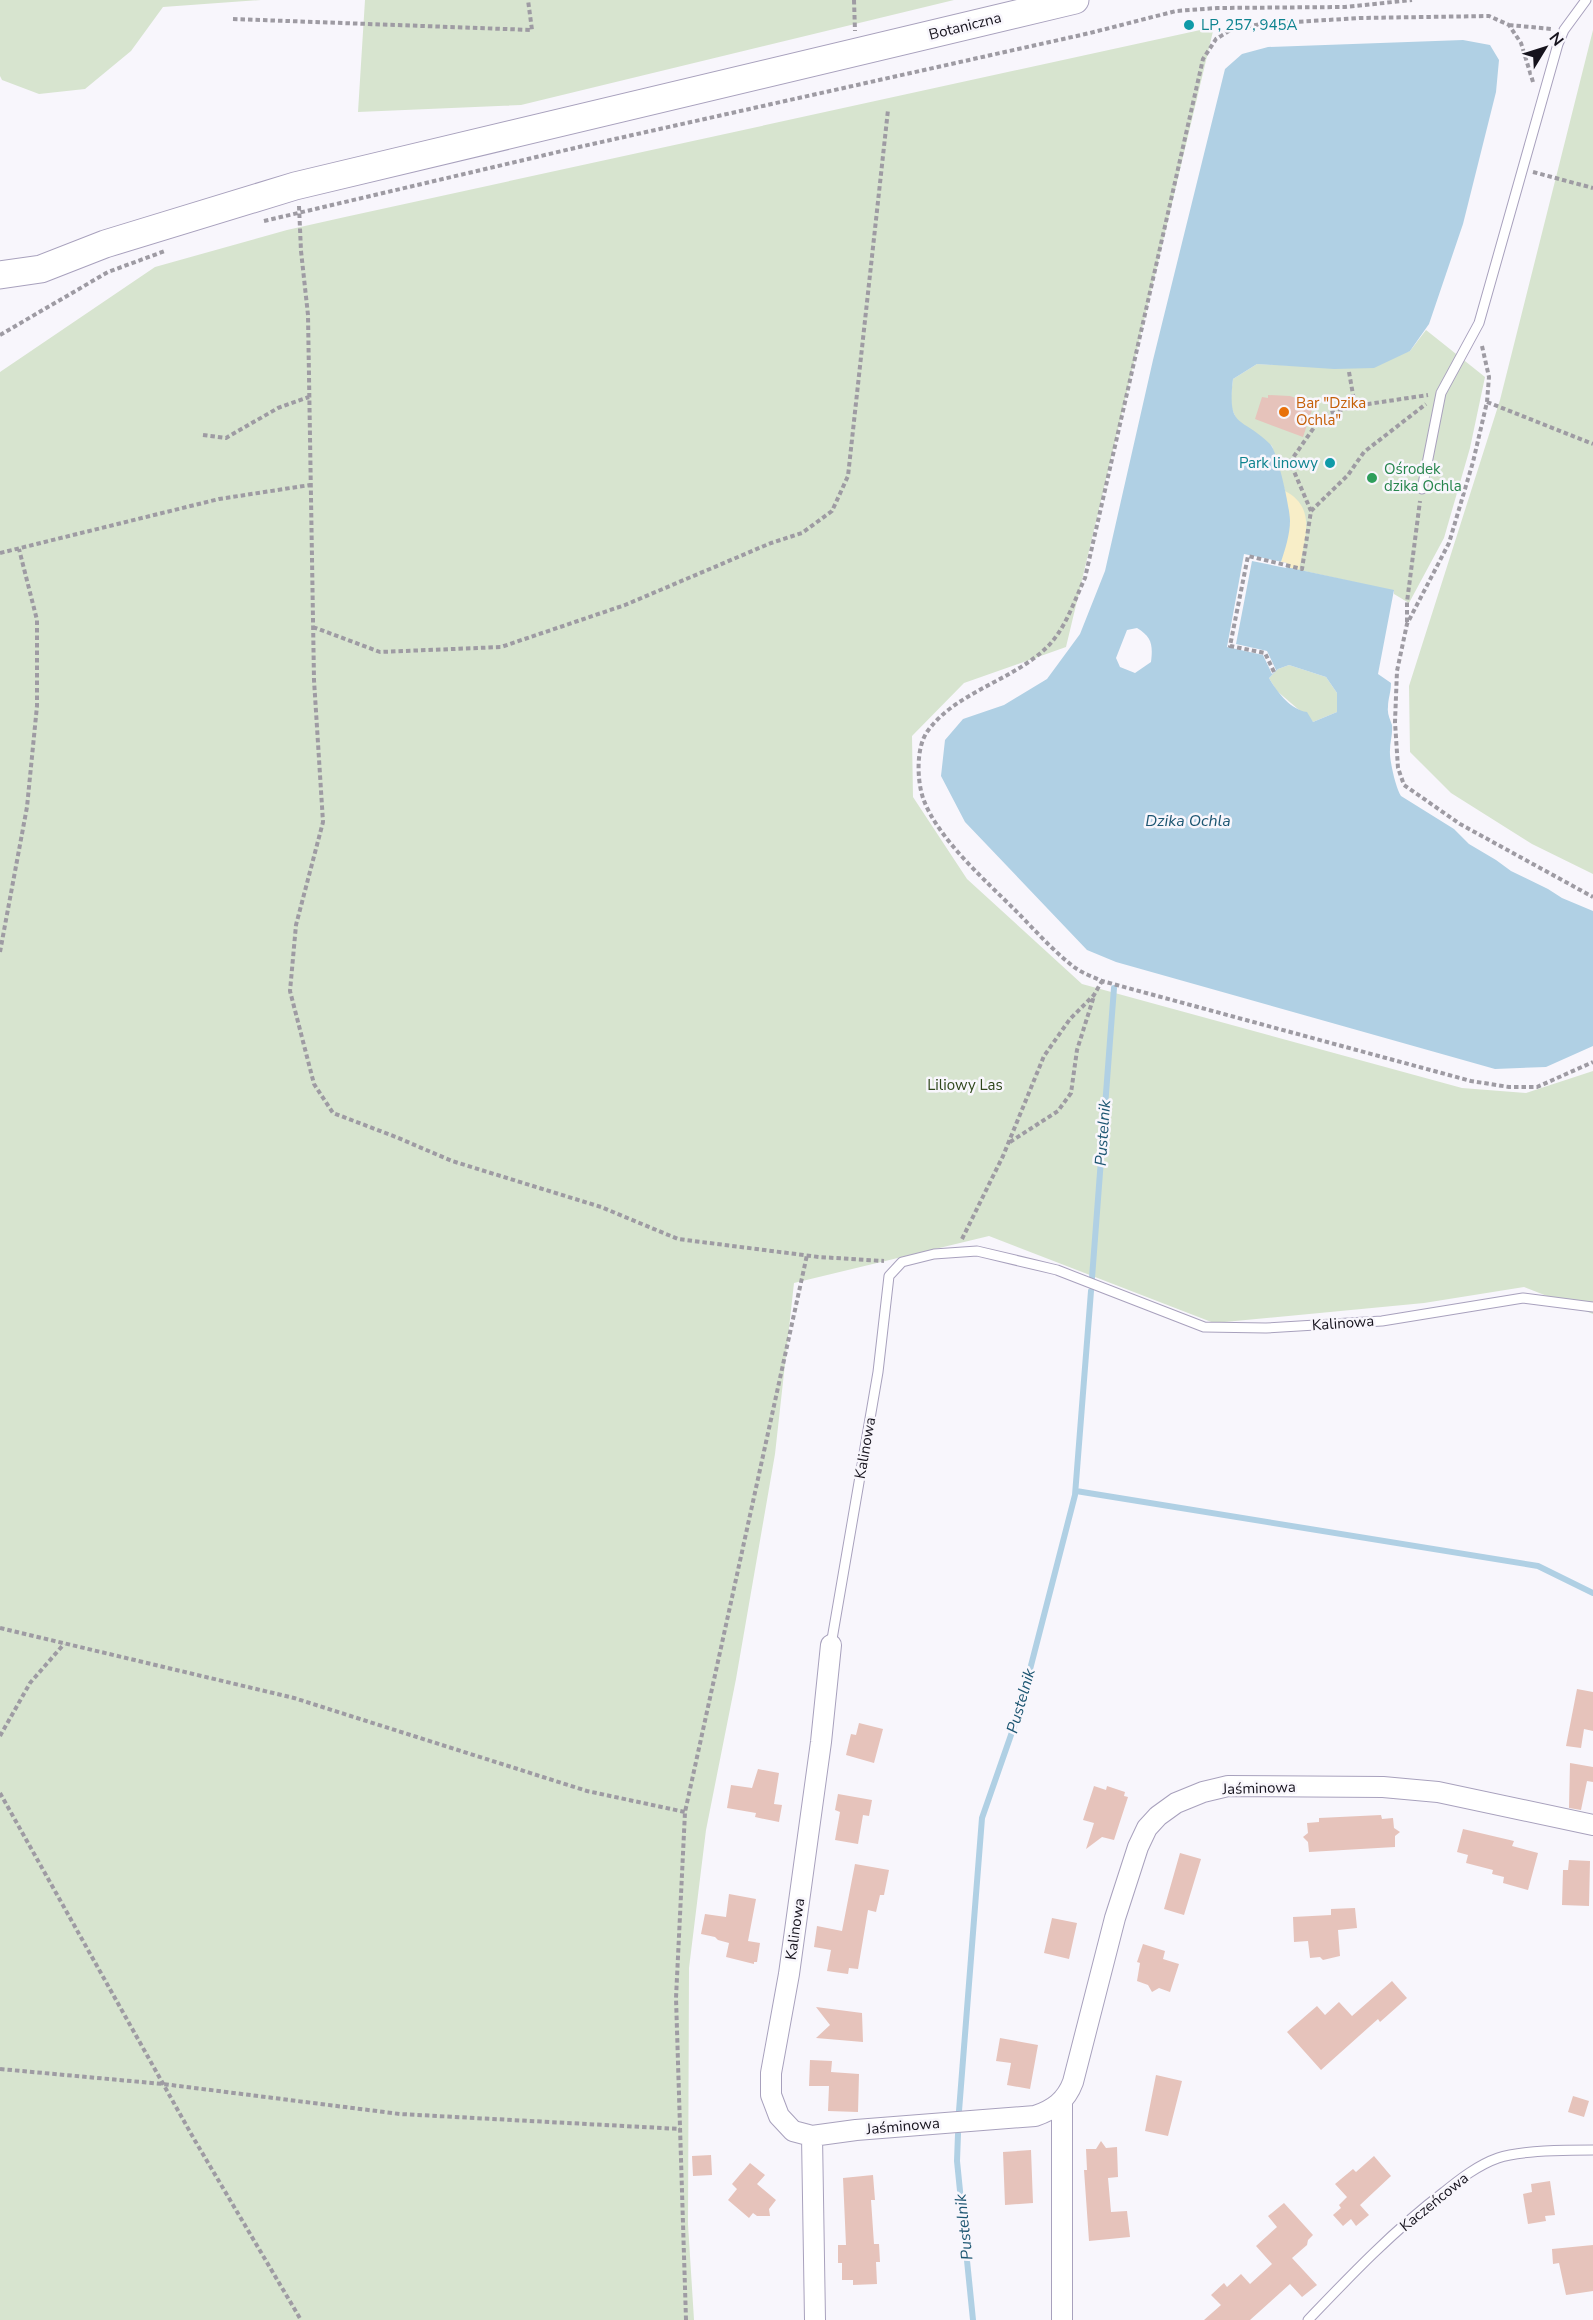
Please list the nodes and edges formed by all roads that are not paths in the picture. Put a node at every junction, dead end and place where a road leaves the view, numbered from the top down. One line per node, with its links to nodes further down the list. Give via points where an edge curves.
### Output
1 (1075, 0): 3 (main road, Botaniczna, via 295,186 115,241)
2 (1586, 0): 6 (lane, via 1558,44 1479,323 1441,393)
3 (41, 269): 4 (main road); 5 (main road, via 19,286)
4 (0, 275)
5 (0, 294)
6 (1422, 489)
7 (1593, 1307): 8 (lane, Kalinowa, via 1523,1298 1382,1321 1266,1328 1204,1327 1057,1270 977,1251 934,1254 902,1262 889,1276 878,1372)
8 (831, 1645): 11 (street, Kalinowa, via 792,1951 771,2073 771,2095 779,2116 793,2131)
9 (1593, 1825): 10 (street, Jaśminowa, via 1438,1792 1383,1787 1228,1786 1176,1803 1147,1828 1138,1847 1115,1918 1073,2082)
10 (1062, 2100): 11 (street, Jaśminowa, via 1051,2111 1035,2116); 14 (street, Jaśminowa)
11 (812, 2136): 13 (street)
12 (1593, 2150): 15 (lane, Kaczeńcowa, via 1498,2158 1471,2172 1373,2252)
13 (815, 2320)
14 (1062, 2320)
15 (1308, 2320)

